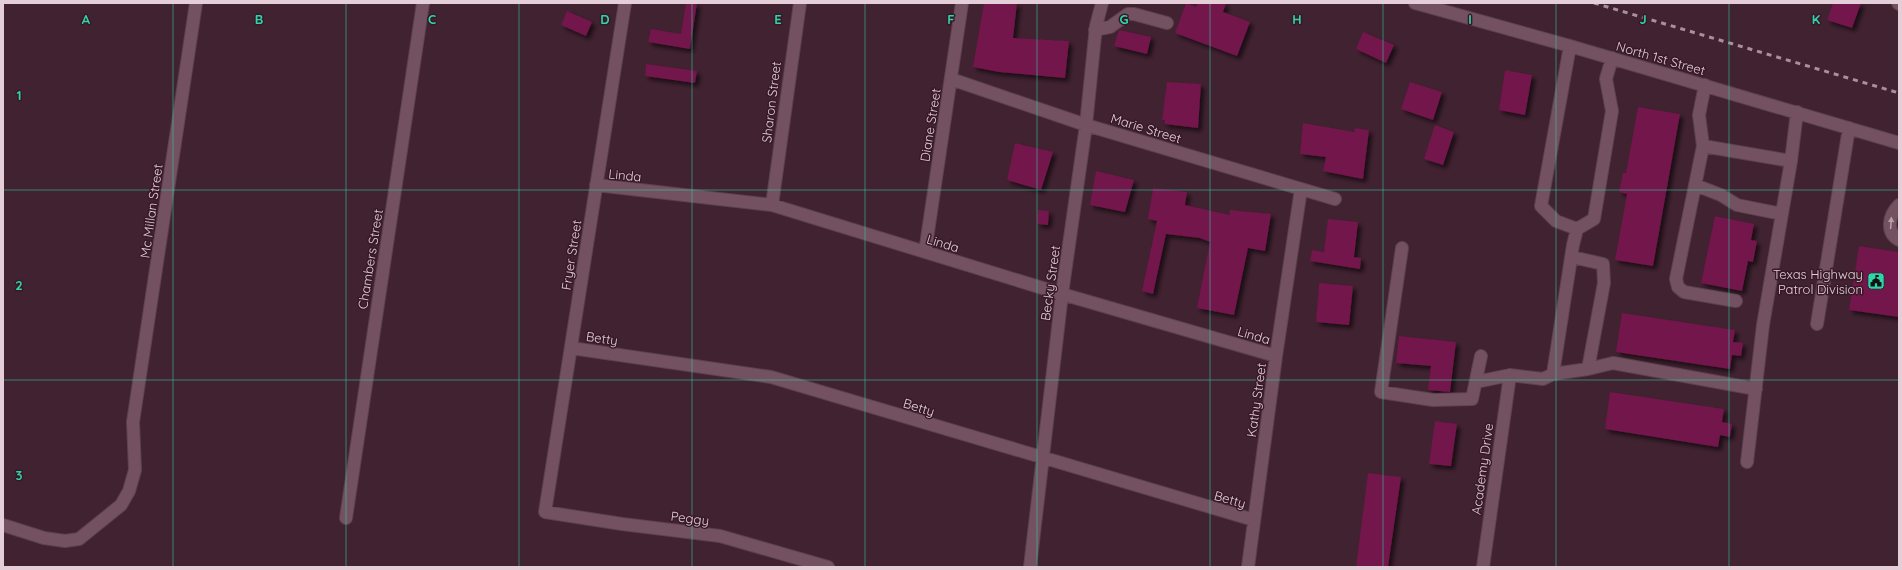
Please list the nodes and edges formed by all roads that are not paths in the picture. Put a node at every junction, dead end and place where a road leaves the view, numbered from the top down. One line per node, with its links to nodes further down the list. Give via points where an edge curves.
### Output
1 (196, 3): 48 (street, Mc Millan Street, via 133,422 134,470 129,491 120,505 79,539 65,541 44,538)
2 (423, 3): 46 (street, Chambers Street)
3 (625, 3): 21 (street, Fryer Street)
4 (800, 3): 24 (street, Sharon Street)
5 (962, 3): 12 (street, Diane Street)
6 (1102, 3): 9 (street, Becky Street)
7 (1415, 3): 10 (street, North 1st Street)
8 (1167, 23): 9 (street, via 1128,14 1110,27)
9 (1095, 30): 15 (street, Becky Street)
10 (1570, 46): 11 (street, North 1st Street); 27 (street, via 1541,206 1556,221)
11 (1612, 58): 13 (street, North 1st Street); 27 (street, via 1606,79 1612,111 1594,219)
12 (951, 79): 15 (street, Marie Street); 30 (street, Diane Street)
13 (1705, 85): 14 (street, North 1st Street); 18 (street, via 1698,115)
14 (1797, 112): 16 (street, North 1st Street); 19 (street)
15 (1086, 124): 22 (street, Marie Street); 32 (street, Becky Street)
16 (1848, 128): 17 (street, North 1st Street); 34 (street)
17 (1899, 143)
18 (1703, 146): 19 (street); 20 (street)
19 (1791, 161): 26 (street)
20 (1695, 184): 26 (street, via 1737,205); 33 (street, via 1676,280 1678,287 1684,292)
21 (596, 185): 24 (street, Linda); 35 (street, Fryer Street)
22 (1301, 189): 23 (street, Marie Street); 36 (street, Kathy Street)
23 (1335, 199)
24 (772, 205): 30 (street, Linda)
25 (1899, 205): 28 (street, one-way to 25, via 1890,229 1893,211)
26 (1782, 214): 42 (street, via 1763,325)
27 (1577, 229): 31 (street)
28 (1899, 240)
29 (1402, 248): 41 (street, via 1381,392 1433,400 1472,399)
30 (925, 252): 32 (street, Linda)
31 (1572, 258): 38 (street, via 1603,264 1604,283); 39 (street)
32 (1062, 294): 36 (street, Linda); 43 (street, Becky Street)
33 (1736, 300)
34 (1817, 324)
35 (571, 348): 43 (street, Betty, via 771,377); 45 (street, Fryer Street)
36 (1276, 356): 47 (street, Kathy Street)
37 (1481, 356): 41 (street)
38 (1588, 369): 39 (street); 42 (street, via 1613,363)
39 (1553, 374): 40 (street, via 1543,379)
40 (1510, 375): 41 (street); 52 (street, Academy Drive)
41 (1476, 382)
42 (1756, 389): 44 (street)
43 (1042, 458): 47 (street, Betty); 50 (street, Becky Street)
44 (1747, 462)
45 (546, 512): 49 (street, Peggy, via 720,536)
46 (346, 518)
47 (1254, 520): 51 (street, Kathy Street)
48 (3, 525)
49 (828, 567)
50 (1030, 567)
51 (1248, 567)
52 (1483, 567)

